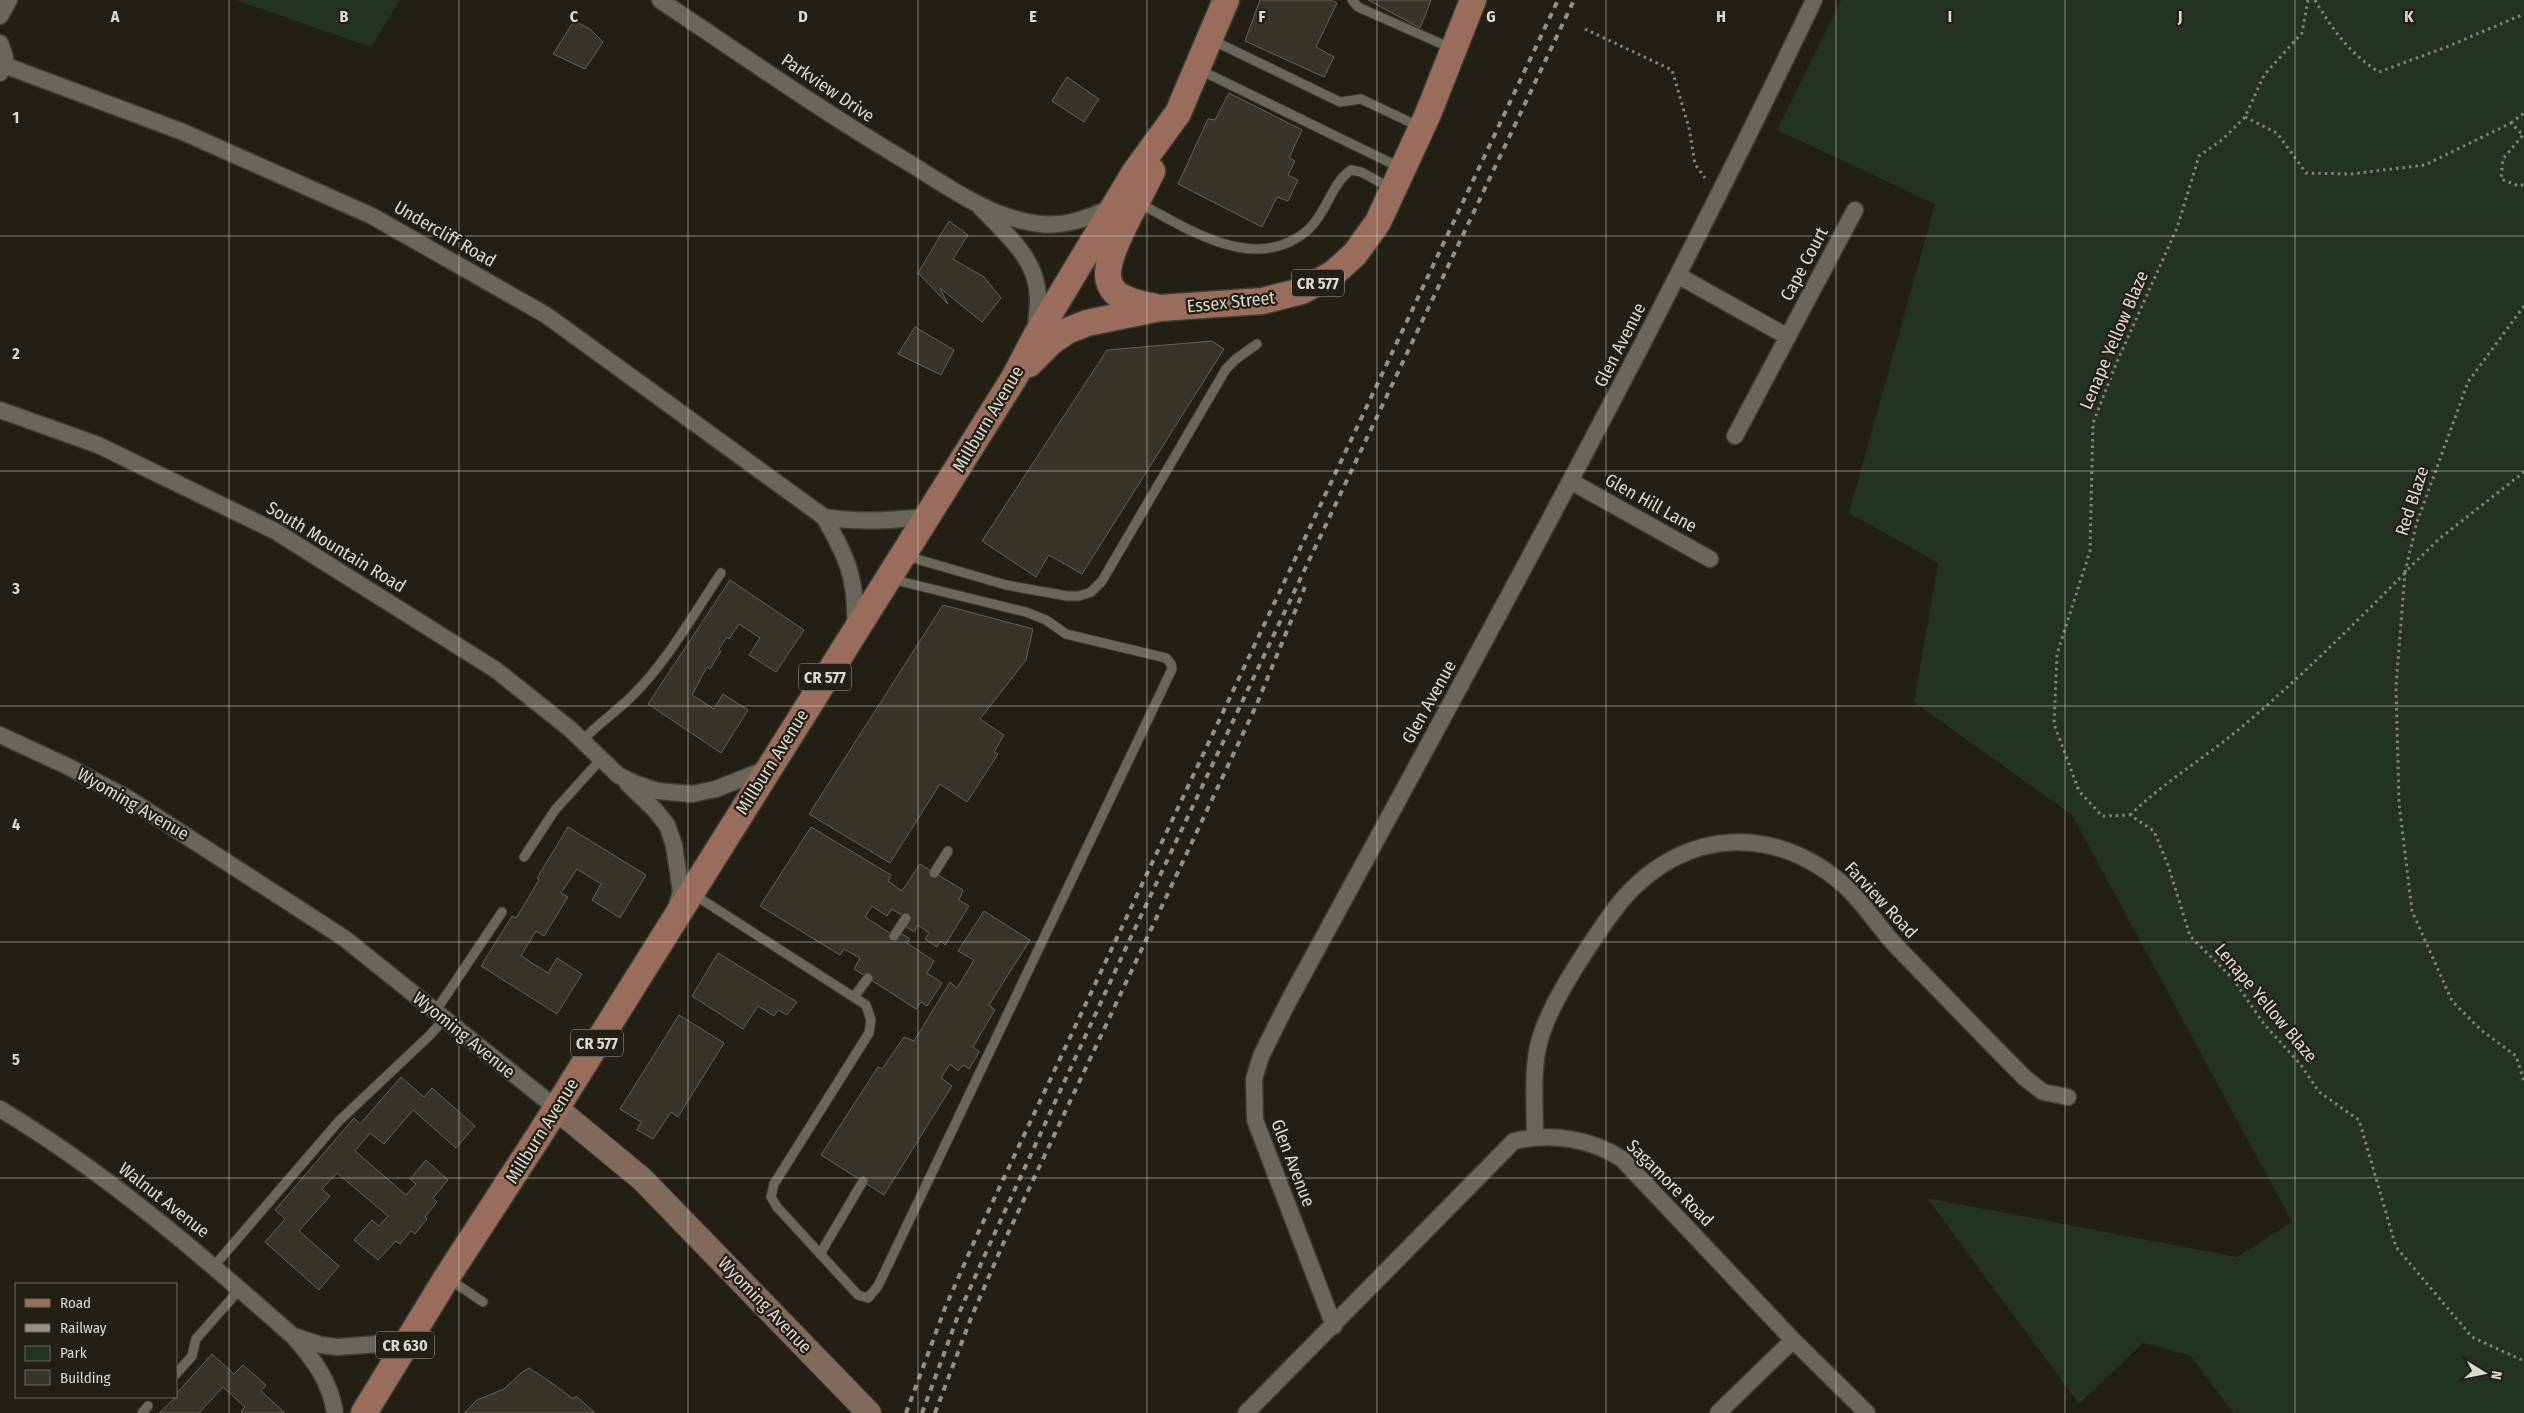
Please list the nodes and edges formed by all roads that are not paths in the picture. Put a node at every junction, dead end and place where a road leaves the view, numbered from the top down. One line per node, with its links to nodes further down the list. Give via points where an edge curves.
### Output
1 (10, 0): 7 (street)
2 (660, 0): 15 (street, Parkview Drive, via 863,136)
3 (1226, 0): 8 (main road)
4 (1352, 0): 10 (lane, via 1358,6)
5 (1473, 0): 10 (main road, Essex Street / CR 577)
6 (1814, 0): 18 (street, Glen Avenue)
7 (0, 16)
8 (1209, 39): 11 (main road); 13 (lane, via 1340,102 1362,99)
9 (0, 43): 12 (street, via 4,50)
10 (1454, 49): 13 (main road, Essex Street / CR 577)
11 (1197, 68): 14 (lane); 16 (main road, via 1178,113)
12 (2, 69): 27 (street, Undercliff Road, via 183,132 372,216 546,315)
13 (1422, 128): 14 (main road, Essex Street / CR 577)
14 (1398, 179): 16 (lane, via 1351,170 1342,176 1310,228 1269,248 1231,246); 19 (main road, Essex Street / CR 577, via 1378,222 1355,254 1334,273 1309,287 1262,301)
15 (976, 204): 16 (street, Parkview Drive, via 1042,225 1073,222); 20 (street, Parkview Drive, via 1027,259 1038,298)
16 (1125, 205): 19 (main road, via 1111,256 1109,283 1126,300); 20 (main road, Millburn Avenue / CR 577)
17 (1855, 210): 21 (street, Cape Court)
18 (1679, 276): 21 (street); 26 (street, Glen Avenue)
19 (1160, 308): 23 (main road, Essex Street / CR 577, via 1110,317 1067,331)
20 (1036, 336): 23 (main road, Millburn Avenue / CR 577)
21 (1788, 337): 25 (street, Cape Court)
22 (1257, 344): 29 (lane, via 1226,369 1102,581 1091,592 1066,596 1006,585)
23 (1014, 378): 28 (main road, Millburn Avenue / CR 577)
24 (0, 410): 35 (street, South Mountain Road, via 98,445 275,531 496,670)
25 (1735, 436)
26 (1572, 482): 30 (street, Glen Hill Lane); 60 (street, Glen Avenue, via 1271,1034 1254,1079 1255,1120 1260,1137)
27 (824, 517): 28 (street, Undercliff Road, via 874,522); 33 (street, Undercliff Road, via 842,549 854,584)
28 (927, 517): 29 (main road, Millburn Avenue / CR 577)
29 (902, 556): 32 (main road, Millburn Avenue / CR 577)
30 (1710, 559)
31 (721, 573): 35 (lane, via 661,661 630,698 596,725)
32 (888, 578): 33 (main road, Millburn Avenue / CR 577); 55 (lane, via 1026,612 1066,634 1166,658 1172,669 874,1293 868,1298 858,1295)
33 (855, 629): 37 (main road, Millburn Avenue / CR 577)
34 (0, 735): 49 (street, Wyoming Avenue, via 129,799 241,869 344,938)
35 (582, 741): 36 (street, South Mountain Road)
36 (601, 759): 38 (street, South Mountain Road); 40 (lane, via 555,810)
37 (769, 768): 38 (street, South Mountain Road, via 716,789 686,794 657,791); 42 (main road, Millburn Avenue / CR 577)
38 (618, 775): 45 (street, South Mountain Road, via 655,810 667,826 674,845 681,892)
39 (948, 852): 41 (lane)
40 (524, 857)
41 (934, 873)
42 (690, 892): 45 (main road, Millburn Avenue / CR 577); 48 (lane)
43 (502, 912): 49 (lane)
44 (906, 918): 46 (lane)
45 (671, 922): 52 (main road, Millburn Avenue / CR 577)
46 (894, 936)
47 (868, 978): 48 (lane)
48 (854, 997): 55 (lane, via 866,1005 871,1020 869,1033 772,1190 771,1197 777,1208)
49 (439, 1015): 52 (street, Wyoming Avenue); 56 (lane, via 430,1035 339,1121)
50 (2068, 1097): 53 (street, Farview Road, via 2043,1092 2025,1078 1895,946 1834,877 1784,850 1754,843 1722,842 1676,856 1640,880 1618,904 1579,961 1538,1046)
51 (0, 1108): 56 (street, Walnut Avenue, via 152,1214)
52 (556, 1108): 57 (main road, Millburn Avenue / CR 630); 67 (main road, Wyoming Avenue, via 642,1178)
53 (1535, 1136): 60 (street, Sagamore Road, via 1514,1142); 62 (street, Sagamore Road, via 1590,1144 1608,1149 1622,1159)
54 (863, 1181): 55 (lane)
55 (820, 1254)
56 (214, 1266): 58 (street, Walnut Avenue)
57 (447, 1278): 59 (lane); 63 (main road, Millburn Avenue / CR 630)
58 (240, 1289): 61 (street, Walnut Avenue); 64 (lane, via 196,1340 192,1356)
59 (483, 1302)
60 (1334, 1326): 68 (street)
61 (293, 1336): 63 (street, Walnut Avenue, via 337,1347); 65 (street, Walnut Avenue, via 330,1388)
62 (1793, 1340): 69 (street); 70 (street, Sagamore Road)
63 (407, 1342): 66 (main road, Millburn Avenue / CR 630)
64 (178, 1372)
65 (335, 1413)
66 (364, 1413)
67 (869, 1413)
68 (1246, 1413)
69 (1718, 1413)
70 (1867, 1413)

